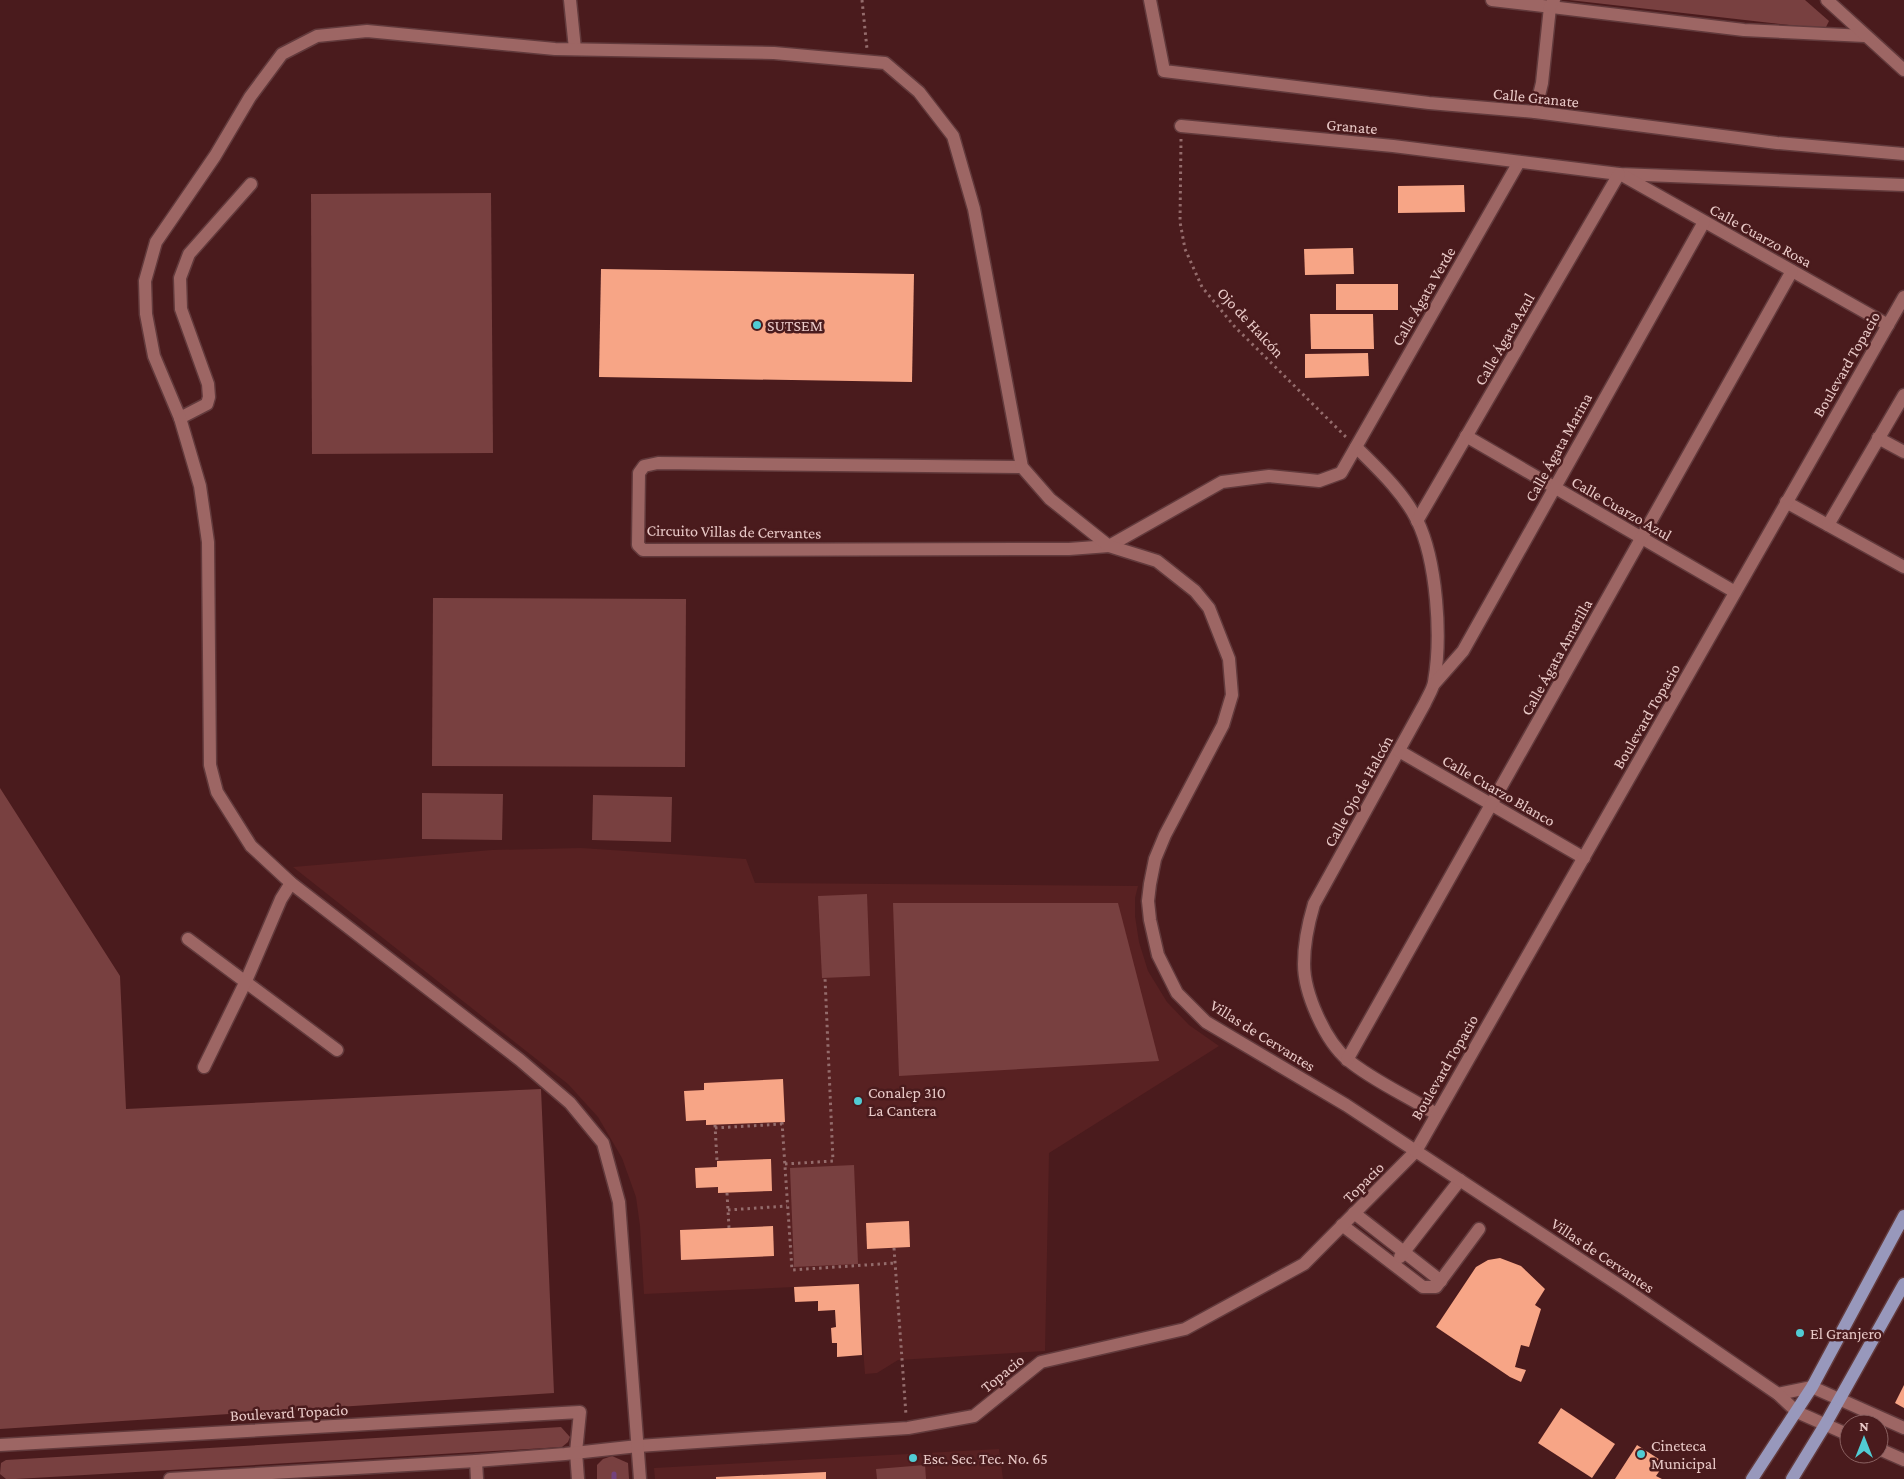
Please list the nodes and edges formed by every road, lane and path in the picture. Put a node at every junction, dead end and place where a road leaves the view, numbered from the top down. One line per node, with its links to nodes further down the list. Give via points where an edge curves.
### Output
1 (570, 0): 8 (street)
2 (862, 0): 9 (path)
3 (1150, 0): 11 (street, Calle Granate, via 1164,71 1429,103)
4 (1492, 0): 6 (street)
5 (1826, 0): 7 (street)
6 (1552, 4): 7 (street, via 1744,30); 11 (street, via 1542,83)
7 (1865, 36): 10 (street)
8 (575, 49): 9 (street, via 774,53); 23 (street, via 367,31 317,36 282,54 250,97 215,156 156,242 145,281 146,314 154,356)
9 (868, 62): 28 (street, via 885,63 919,92 953,136 974,209)
10 (1904, 70)
11 (1534, 112): 13 (street, Calle Granate, via 1777,143)
12 (1182, 126): 14 (street, Granate, via 1393,146); 26 (path, Ojo de Halcón, via 1178,197 1180,222 1185,249 1202,287 1235,327)
13 (1904, 154)
14 (1519, 162): 15 (street); 26 (street, Calle Ágata Verde)
15 (1619, 174): 17 (street); 18 (street, Calle Cuarzo Rosa); 24 (street, Calle Ágata Azul)
16 (252, 184): 23 (street, via 189,254 180,278 181,309 208,384 209,397 207,404)
17 (1904, 185)
18 (1704, 222): 19 (street, Calle Cuarzo Rosa); 29 (street, Calle Ágata Marina)
19 (1792, 271): 21 (street, Calle Cuarzo Rosa); 33 (street, Calle Ágata Amarilla)
20 (1904, 297): 21 (street, Boulevard Topacio)
21 (1888, 325): 30 (street, Boulevard Topacio)
22 (1904, 395): 25 (street)
23 (180, 418): 41 (street, via 200,486 208,542 210,765 217,792 251,846)
24 (1466, 436): 29 (street, Calle Cuarzo Azul); 31 (street, Calle Ágata Azul)
25 (1878, 438): 27 (street); 32 (street)
26 (1356, 447): 31 (street, Calle Ojo de Halcón, via 1400,494); 34 (street, Calle Ágata Verde, via 1341,473 1319,481 1269,476 1222,482)
27 (1904, 452)
28 (1022, 467): 34 (street, Villas de Cervantes, via 1050,499); 34 (street, Circuito Villas de Cervantes, via 658,463 644,466 639,473 638,545 643,550)
29 (1555, 487): 33 (street, Calle Cuarzo Azul); 37 (street, Calle Ágata Marina, via 1463,651)
30 (1786, 502): 32 (street); 36 (street, Boulevard Topacio)
31 (1417, 521): 37 (street, Calle Ojo de Halcón, via 1430,559 1434,591)
32 (1828, 525): 35 (street)
33 (1642, 538): 36 (street, Calle Cuarzo Azul); 39 (street, Calle Ágata Amarilla)
34 (1109, 546): 49 (street, Villas de Cervantes, via 1157,561 1195,591 1209,608 1229,659 1232,695 1223,724 1165,835 1155,859 1150,884 1150,920 1158,956 1167,976 1178,994 1206,1022 1346,1105)
35 (1904, 567)
36 (1735, 592): 40 (street, Boulevard Topacio)
37 (1434, 684): 38 (street, Calle Ojo de Halcón)
38 (1399, 751): 39 (street, Calle Cuarzo Blanco); 46 (street, Calle Ojo de Halcón, via 1314,904 1307,927 1304,965 1310,996 1330,1038)
39 (1491, 804): 40 (street, Calle Cuarzo Blanco); 46 (street, Calle Ágata Amarilla)
40 (1584, 858): 48 (street, Boulevard Topacio)
41 (291, 883): 44 (street, via 281,898); 77 (street, via 520,1060 570,1104 603,1143 619,1202)
42 (188, 939): 44 (street)
43 (825, 978): 51 (path, via 834,1161)
44 (246, 981): 45 (street); 47 (street)
45 (337, 1050)
46 (1347, 1060): 48 (street, Calle Ojo de Halcón)
47 (204, 1067)
48 (1436, 1114): 49 (street, Boulevard Topacio)
49 (1416, 1151): 52 (street, Villas de Cervantes); 56 (street, Topacio)
50 (717, 1161): 51 (path, via 715,1127 782,1123)
51 (785, 1164): 54 (path)
52 (1460, 1180): 62 (street); 69 (street, Villas de Cervantes)
53 (727, 1193): 55 (path)
54 (788, 1206): 55 (path); 63 (path, via 792,1270)
55 (728, 1210): 59 (path)
56 (1354, 1213): 58 (street, Topacio); 62 (street)
57 (1904, 1216): 68 (main road)
58 (1342, 1225): 64 (street); 73 (street, Topacio, via 1304,1264 1185,1329 1041,1362 974,1416)
59 (729, 1228)
60 (1479, 1229): 65 (street)
61 (894, 1248): 63 (path)
62 (1404, 1252): 64 (street); 65 (street)
63 (895, 1263): 73 (path)
64 (1394, 1265): 65 (street, via 1423,1287 1436,1287)
65 (1441, 1281)
66 (1904, 1284): 67 (main road)
67 (1900, 1300): 70 (main road)
68 (1812, 1387): 69 (street); 70 (street); 71 (main road)
69 (1778, 1394): 71 (street, Villas de Cervantes)
70 (1840, 1399): 72 (main road); 74 (street)
71 (1797, 1412): 72 (street, Villas de Cervantes); 89 (main road)
72 (1826, 1425): 75 (street, Villas de Cervantes); 90 (main road)
73 (908, 1428): 77 (street, Topacio)
74 (1904, 1428)
75 (1839, 1431)
76 (0, 1445): 78 (street, Boulevard Topacio, via 580,1412)
77 (638, 1446): 78 (street, Topacio); 88 (street)
78 (576, 1452): 81 (street); 87 (street)
79 (1889, 1453): 80 (street)
80 (1904, 1460)
81 (476, 1461): 82 (street); 86 (street)
82 (376, 1473): 83 (street)
83 (277, 1476): 85 (street)
84 (170, 1479): 85 (street)
85 (177, 1479)
86 (477, 1479)
87 (578, 1479)
88 (640, 1479)
89 (1752, 1479)
90 (1792, 1479)

